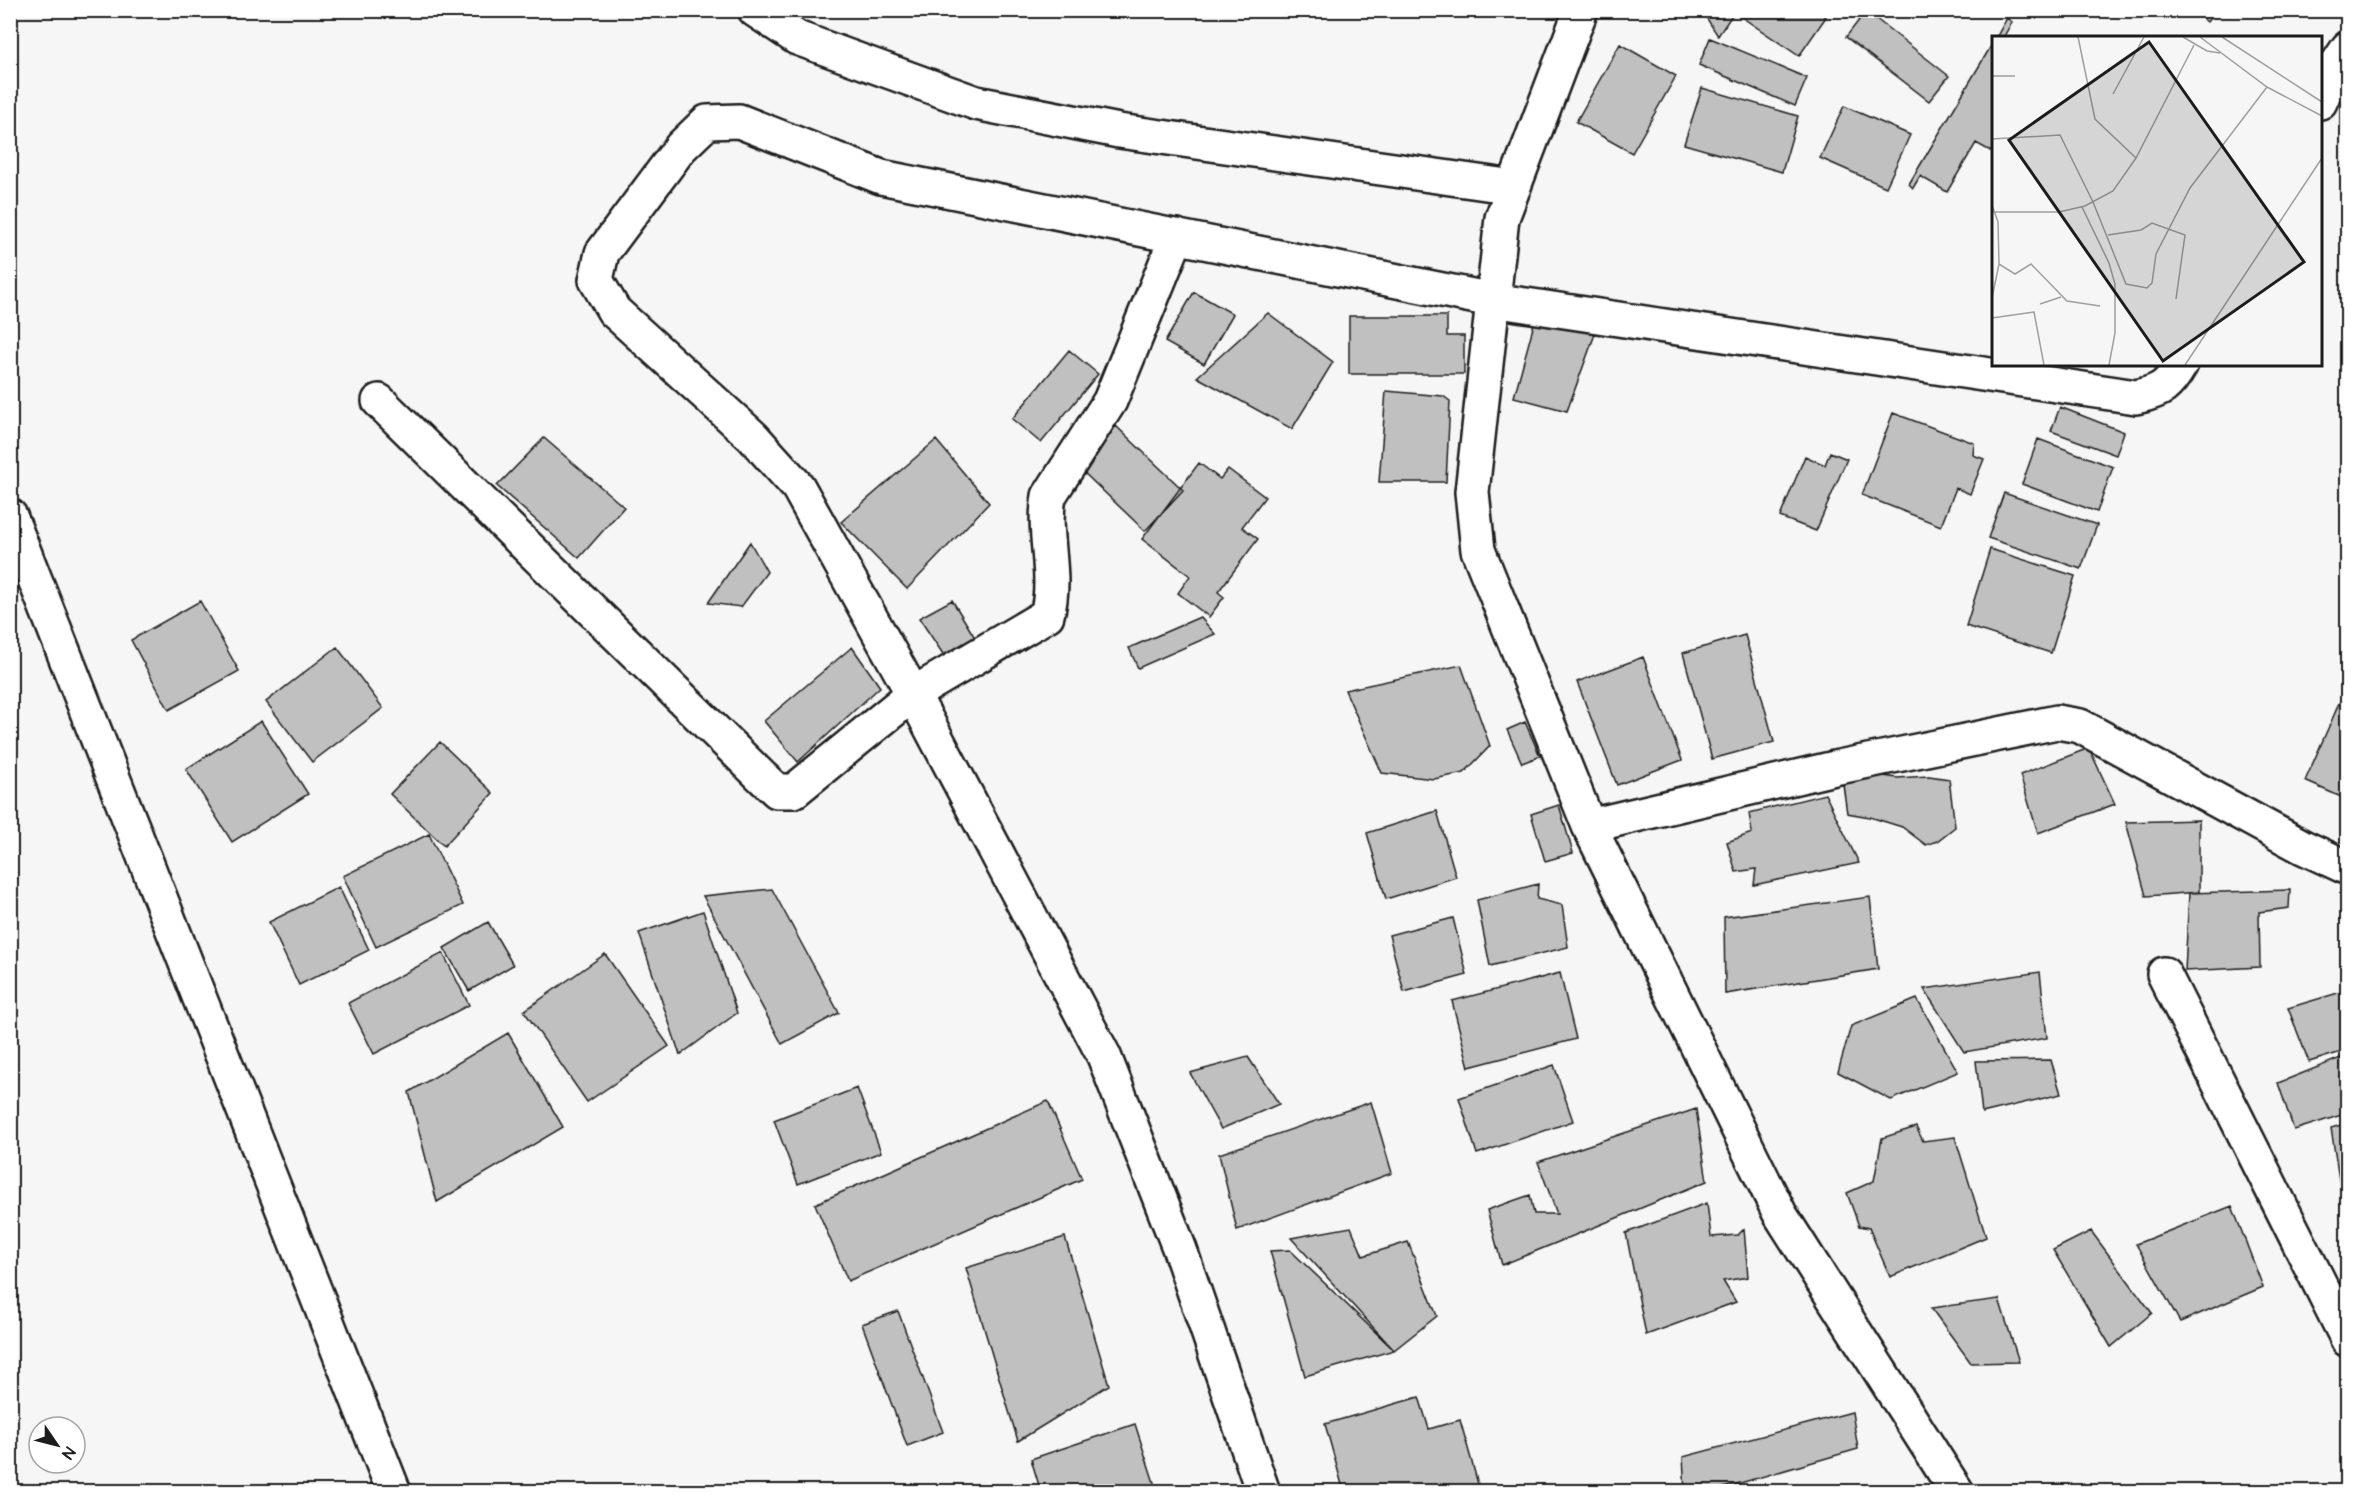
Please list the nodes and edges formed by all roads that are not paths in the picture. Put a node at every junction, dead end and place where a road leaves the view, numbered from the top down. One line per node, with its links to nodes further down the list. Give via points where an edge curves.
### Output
1 (755, 10): 5 (street, via 796,38 976,103 1119,131)
2 (1581, 10): 5 (street)
3 (2348, 48): 4 (street)
4 (2322, 98)
5 (1514, 187): 7 (street, via 1502,218)
6 (1177, 236): 7 (street); 11 (street, via 1110,401 1049,496 1046,513 1052,597 1047,615); 11 (street, via 881,177 739,122 707,122 681,147 602,252 596,280 614,311 753,437 798,487)
7 (1492, 300): 8 (street, via 2136,397 2157,393 2170,383); 12 (street, via 1472,492 1478,550)
8 (2180, 366)
9 (379, 401): 11 (street, via 777,791 794,791)
10 (10, 516): 16 (street)
11 (913, 694): 17 (street, via 1104,1056 1180,1250)
12 (1589, 826): 13 (street, via 1839,767 2057,722 2080,726); 18 (street, via 1780,1214)
13 (2348, 868)
14 (2164, 974): 15 (street)
15 (2348, 1340)
16 (394, 1491)
17 (1263, 1491)
18 (1957, 1491)

